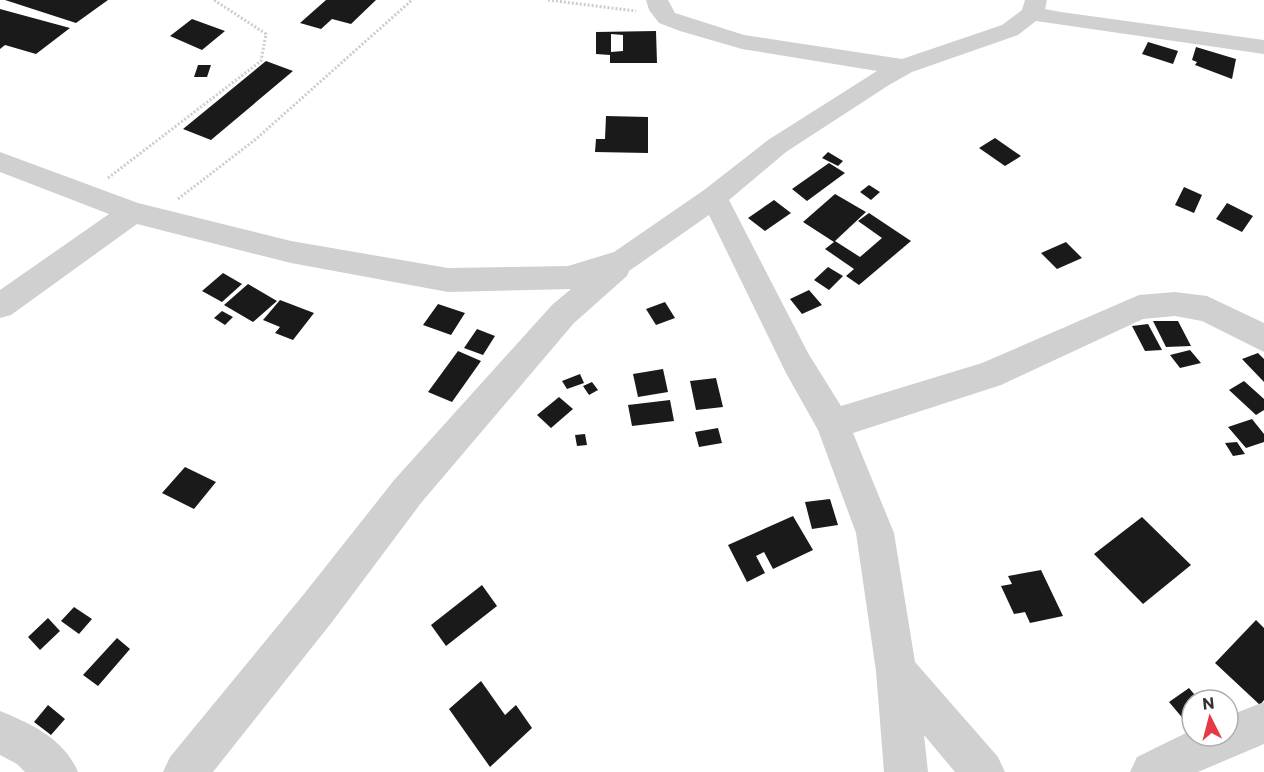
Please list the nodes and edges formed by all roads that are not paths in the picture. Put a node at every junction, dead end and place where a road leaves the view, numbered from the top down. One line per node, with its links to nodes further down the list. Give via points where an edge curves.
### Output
1 (661, 7): 4 (street, via 688,26 742,42)
2 (1034, 7): 3 (street, via 1073,21); 4 (street, via 1010,30)
3 (1264, 47)
4 (903, 67): 6 (street, via 777,146)
5 (0, 161): 7 (street)
6 (714, 197): 8 (street); 11 (street, via 797,363)
7 (144, 214): 8 (street, via 291,252 448,280 568,278); 9 (street, via 46,272)
8 (624, 261): 16 (street, via 563,314 408,491)
9 (0, 306)
10 (1264, 339): 11 (street, via 1207,309 1175,304 1139,307 989,375)
11 (833, 424): 12 (street, via 875,533)
12 (896, 671): 17 (street); 18 (street)
13 (1264, 723): 19 (street)
14 (0, 732): 15 (street, via 32,749)
15 (56, 772)
16 (185, 772)
17 (906, 772)
18 (983, 772)
19 (1152, 772)

